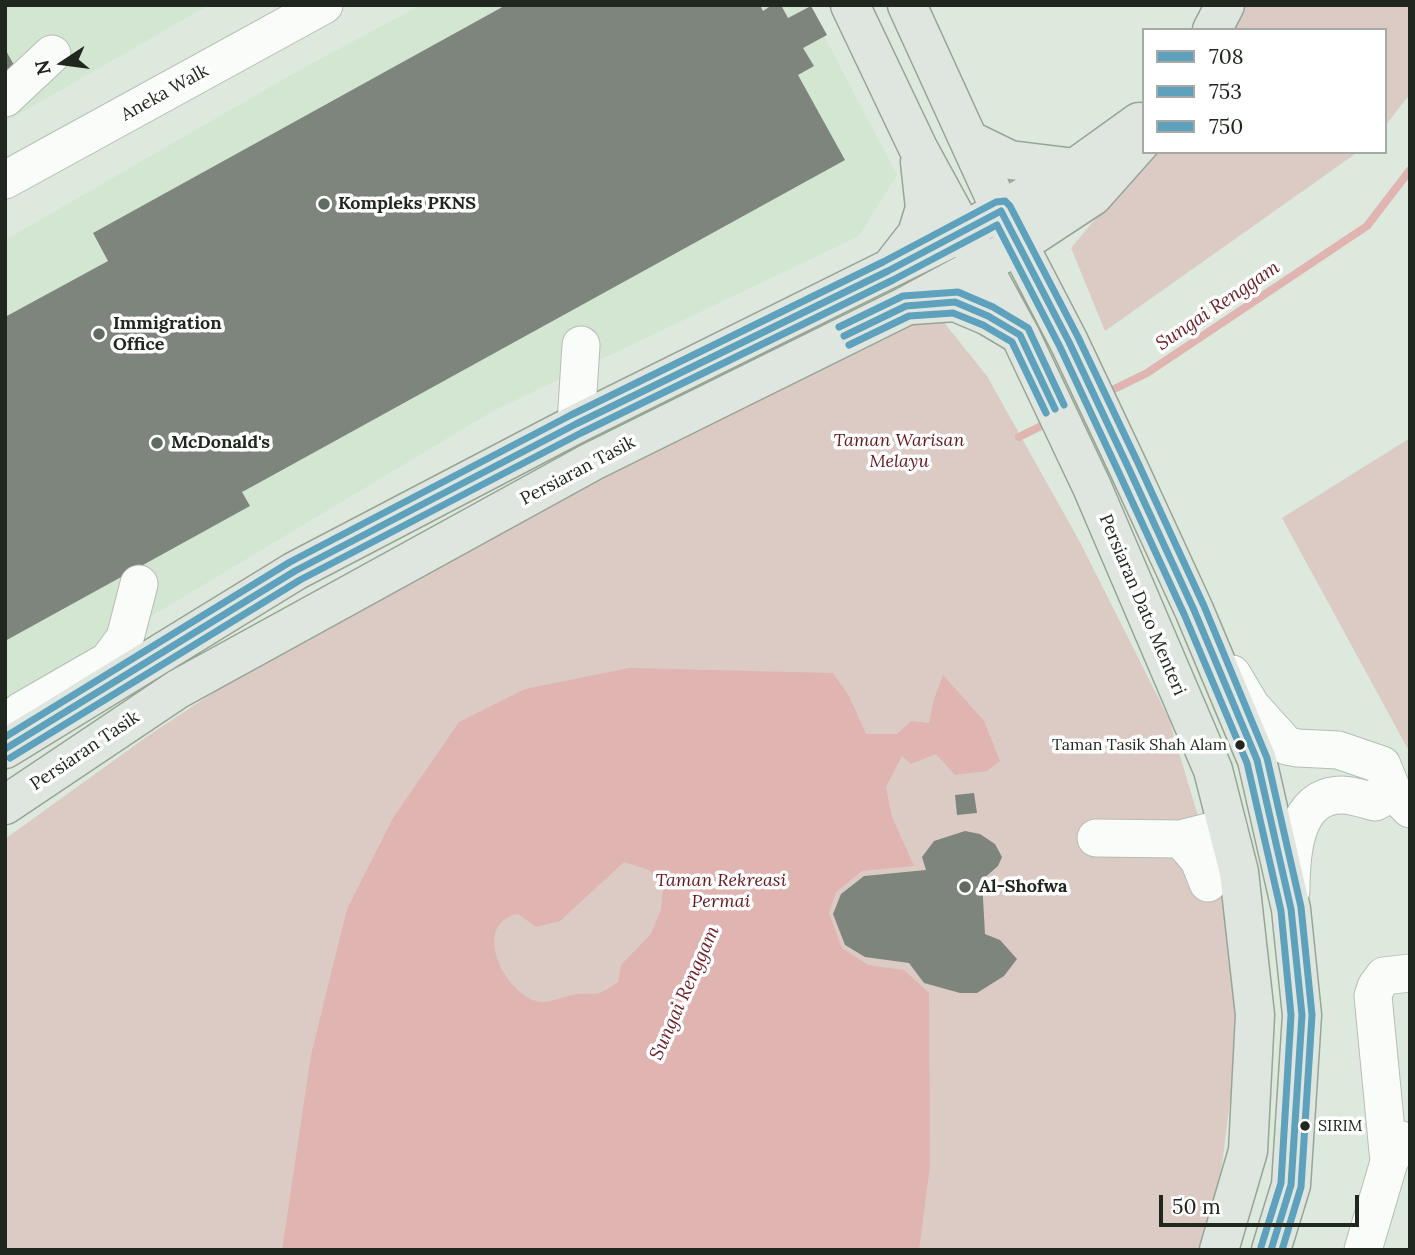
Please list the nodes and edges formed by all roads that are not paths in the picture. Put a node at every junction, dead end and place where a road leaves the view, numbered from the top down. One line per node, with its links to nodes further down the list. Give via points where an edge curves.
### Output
1 (324, 5): 13 (street, Aneka Walk)
2 (850, 5): 11 (main road, Persiaran Dato Menteri)
3 (907, 5): 9 (main road)
4 (1225, 5): 5 (main road)
5 (1213, 28)
6 (52, 54): 7 (street)
7 (5, 98)
8 (1142, 120): 12 (main road)
9 (969, 140): 12 (main road, via 1010,160); 14 (main road)
10 (1142, 140): 16 (main road, Persiaran Tasik, via 1093,197)
11 (918, 148): 15 (main road, Persiaran Dato Menteri); 18 (main road, via 925,208 917,234)
12 (1075, 168): 14 (main road)
13 (5, 180)
14 (1001, 211): 15 (main road); 16 (main road)
15 (963, 232): 17 (main road, Persiaran Dato Menteri); 18 (main road)
16 (1017, 246): 17 (main road, Persiaran Tasik); 25 (main road, via 1069,342)
17 (981, 265): 19 (main road, Persiaran Tasik); 21 (main road, Persiaran Dato Menteri)
18 (888, 271): 22 (main road)
19 (906, 306): 21 (main road, via 955,302 988,316); 23 (main road, Persiaran Tasik)
20 (581, 345): 22 (street)
21 (1026, 348): 32 (main road, Persiaran Dato Menteri, via 1092,487 1213,770)
22 (576, 424): 23 (main road); 26 (main road)
23 (591, 462): 27 (main road, Persiaran Tasik)
24 (139, 584): 26 (street)
25 (1194, 610): 30 (street, via 1251,706 1287,746 1338,750 1382,765); 36 (main road, via 1257,760)
26 (140, 648): 27 (street); 28 (street, via 108,661); 29 (main road)
27 (178, 689): 31 (main road, Persiaran Tasik)
28 (5, 724)
29 (5, 749)
30 (1401, 800): 36 (street, via 1375,802 1343,794 1311,807 1297,827)
31 (5, 805)
32 (1228, 827): 34 (street); 40 (main road, Persiaran Dato Menteri, via 1239,872 1255,1016 1248,1151)
33 (1096, 838): 34 (street)
34 (1181, 839): 35 (street, via 1199,860)
35 (1208, 883)
36 (1291, 909): 41 (main road, via 1302,1014 1291,1185)
37 (1410, 973): 39 (street, via 1384,976 1373,996)
38 (1410, 1124): 39 (street)
39 (1389, 1162): 42 (street)
40 (1219, 1250)
41 (1271, 1250)
42 (1363, 1250)

